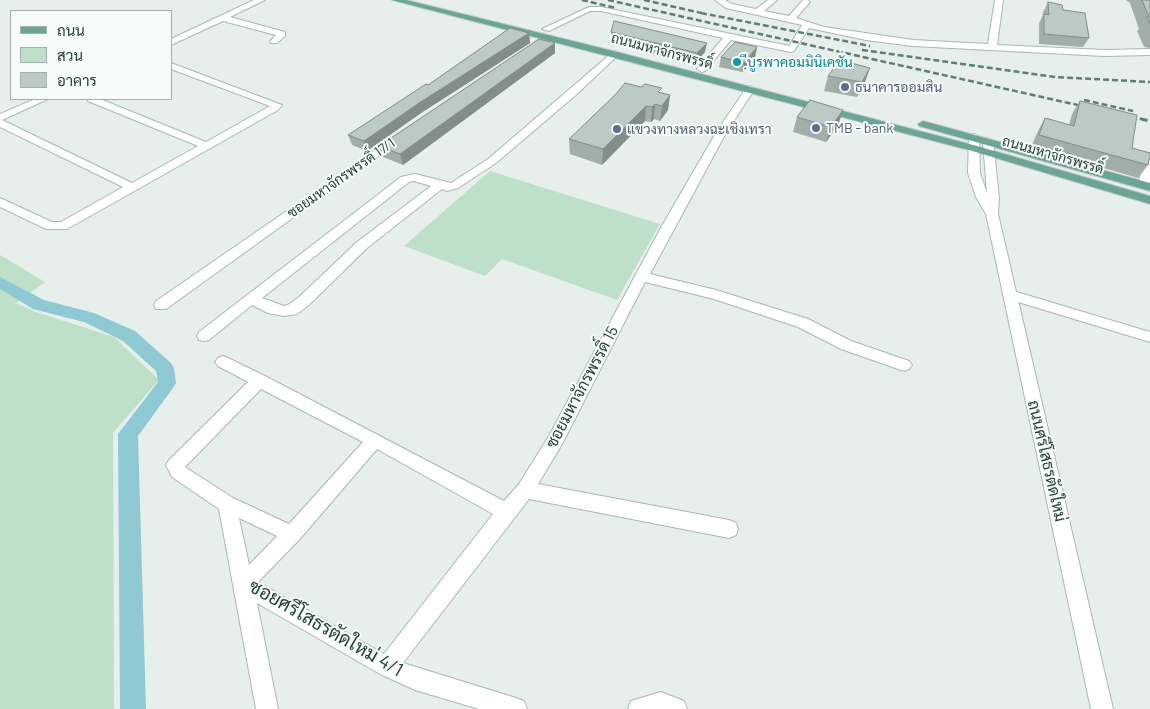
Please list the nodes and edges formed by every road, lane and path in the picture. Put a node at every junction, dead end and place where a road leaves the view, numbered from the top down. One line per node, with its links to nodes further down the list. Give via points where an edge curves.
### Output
1 (261, 0): 9 (street)
2 (396, 0): 12 (main road, ถนนมหาจักรพรรดิ์)
3 (427, 0): 12 (main road, ถนนมหาจักรพรรดิ์)
4 (719, 0): 8 (street, via 729,6)
5 (773, 0): 8 (street)
6 (999, 0): 17 (street)
7 (806, 2): 10 (street)
8 (758, 12): 10 (street)
9 (223, 18): 14 (street, via 282,34); 15 (street)
10 (790, 19): 11 (street)
11 (807, 24): 13 (street, via 791,49); 17 (street, via 904,42)
12 (547, 33): 13 (street, via 589,9 601,9); 16 (street); 19 (main road, ถนนมหาจักรพรรดิ์); 21 (main road, ถนนมหาจักรพรรดิ์)
13 (729, 38): 21 (street)
14 (274, 41)
15 (172, 42)
16 (533, 46)
17 (992, 47): 18 (street)
18 (1150, 52)
19 (614, 54): 22 (main road, ถนนมหาจักรพรรดิ์); 32 (street, via 492,161 454,186)
20 (172, 66): 29 (street, via 277,104)
21 (702, 69): 28 (main road, ถนนมหาจักรพรรดิ์)
22 (750, 90): 28 (main road, ถนนมหาจักรพรรดิ์); 38 (street, ซอยมหาจักรพรรดิ์ 15, via 722,131)
23 (41, 100): 25 (street)
24 (94, 100): 29 (street)
25 (0, 118)
26 (0, 123): 34 (street)
27 (403, 134): 41 (street, ซอยมหาจักรพรรดิ์ 17/1)
28 (973, 143): 30 (main road, ถนนมหาจักรพรรดิ์); 37 (street, ถนนศรีโสธรตัดใหม่, via 974,173)
29 (207, 146): 34 (street)
30 (988, 147): 33 (main road, ถนนมหาจักรพรรดิ์); 35 (main road, ถนนมหาจักรพรรดิ์); 37 (street, ถนนศรีโสธรตัดใหม่, via 994,198)
31 (1150, 162): 33 (street)
32 (440, 185): 40 (street, via 415,177 406,179); 40 (street, via 362,245 292,310 274,309)
33 (1147, 186)
34 (132, 187): 36 (street, via 59,227 50,226)
35 (1150, 200)
36 (0, 202)
37 (992, 214): 39 (street, ถนนศรีโสธรตัดใหม่)
38 (641, 276): 45 (street, via 716,295 803,323 846,346); 48 (street, ซอยมหาจักรพรรดิ์ 15, via 555,441)
39 (1010, 296): 43 (street); 59 (street, ถนนศรีโสธรตัดใหม่)
40 (251, 299): 42 (street)
41 (161, 305)
42 (204, 336)
43 (1150, 337)
44 (222, 362): 46 (street)
45 (904, 365)
46 (260, 380): 47 (street); 49 (street, via 175,465 178,472)
47 (375, 440): 50 (street); 52 (street)
48 (525, 490): 50 (street, ซอยมหาจักรพรรดิ์ 15); 51 (street)
49 (227, 504): 52 (street); 53 (street, ซอยศรีโสธรตัดใหม่ 4/1)
50 (506, 512): 54 (street, ซอยมหาจักรพรรดิ์ 15)
51 (729, 529)
52 (292, 534): 53 (street)
53 (244, 584): 54 (street, ซอยศรีโสธรตัดใหม่ 4/1); 55 (street)
54 (387, 668): 56 (street, ซอยศรีโสธรตัดใหม่ 4/1)
55 (267, 709)
56 (516, 709)
57 (639, 709): 58 (street, via 661,703)
58 (676, 709)
59 (1102, 709)

